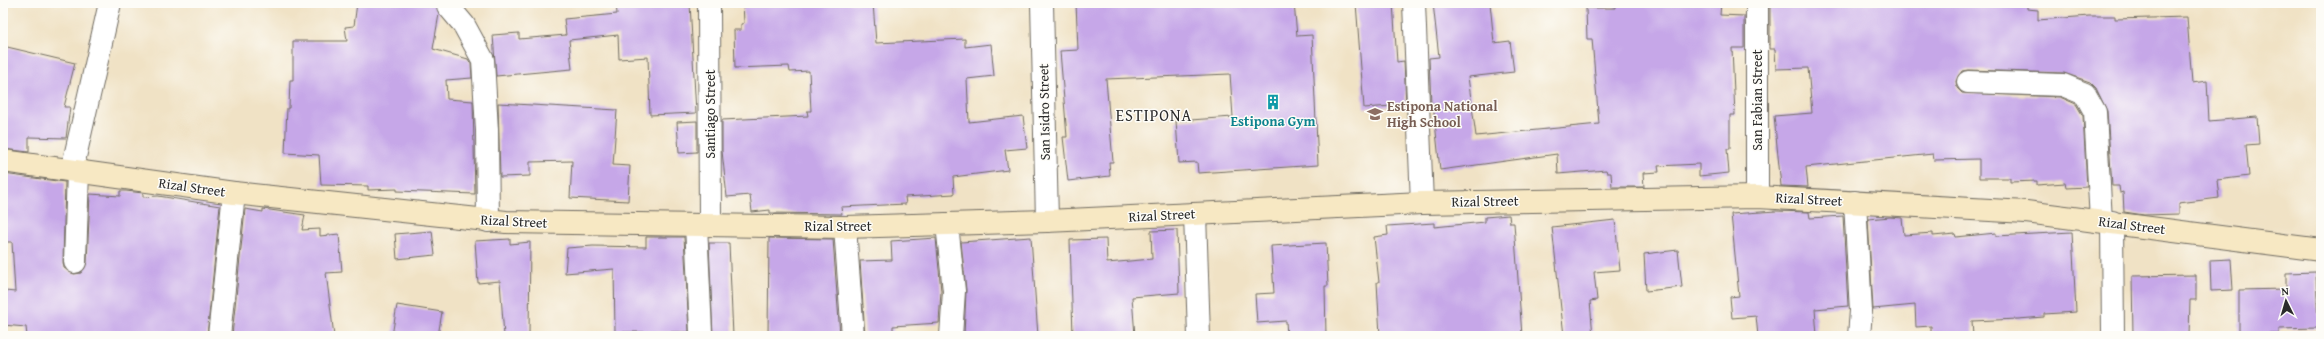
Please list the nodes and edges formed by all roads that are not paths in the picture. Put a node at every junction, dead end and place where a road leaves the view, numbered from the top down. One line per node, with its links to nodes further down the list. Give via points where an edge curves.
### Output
1 (110, 3): 9 (street)
2 (709, 3): 19 (street, Santiago Street)
3 (1042, 3): 16 (street, San Isidro Street)
4 (1414, 3): 12 (street)
5 (1758, 3): 11 (street, San Fabian Street)
6 (448, 6): 15 (street, via 464,25 483,60)
7 (1968, 82): 17 (street, via 2063,86 2085,94 2095,112)
8 (3, 160): 9 (main road, Rizal Street)
9 (75, 171): 10 (main road, Rizal Street); 22 (street)
10 (234, 193): 15 (main road, Rizal Street); 24 (street)
11 (1757, 196): 12 (main road, Rizal Street); 13 (main road, Rizal Street)
12 (1422, 202): 14 (main road, Rizal Street)
13 (1855, 202): 17 (main road, Rizal Street, via 2026,212); 28 (street, via 1861,311)
14 (1195, 214): 16 (main road, Rizal Street); 27 (street)
15 (488, 220): 19 (main road, Rizal Street)
16 (1047, 221): 18 (main road, Rizal Street)
17 (2106, 222): 21 (main road, Rizal Street); 29 (street)
18 (947, 224): 20 (main road, Rizal Street); 26 (street, via 954,291)
19 (703, 225): 20 (main road, Rizal Street); 23 (street, Santiago Street)
20 (844, 227): 25 (street)
21 (2321, 250)
22 (75, 262)
23 (701, 332)
24 (219, 336)
25 (853, 336)
26 (951, 336)
27 (1199, 336)
28 (1859, 336)
29 (2113, 336)

